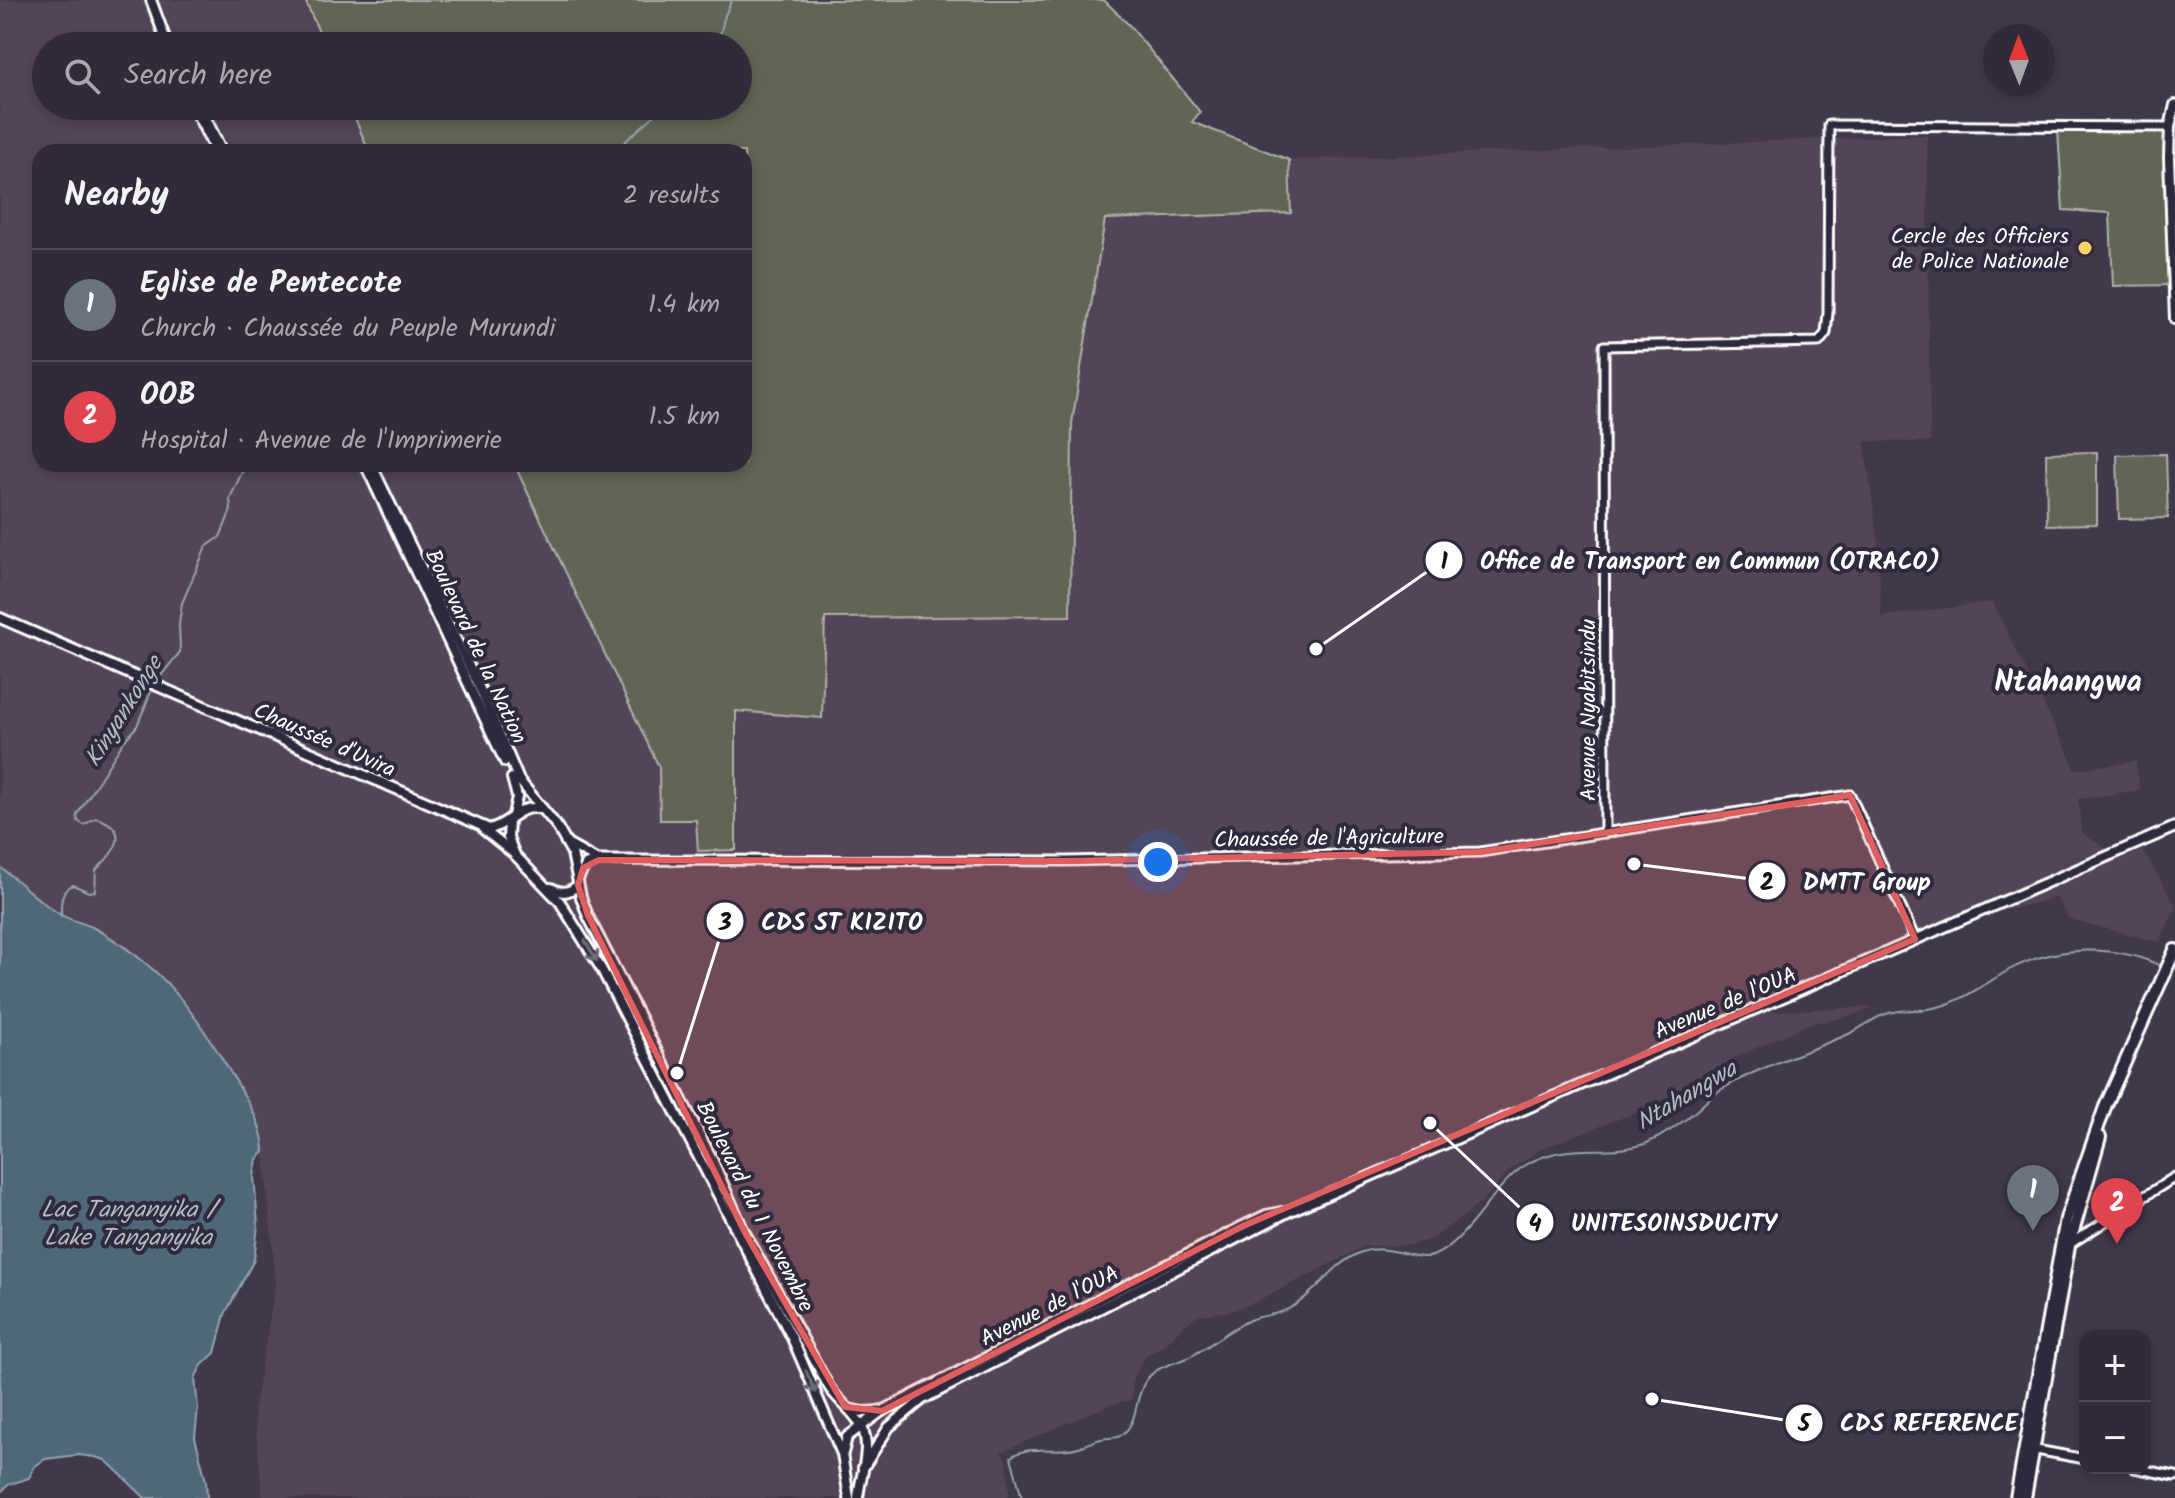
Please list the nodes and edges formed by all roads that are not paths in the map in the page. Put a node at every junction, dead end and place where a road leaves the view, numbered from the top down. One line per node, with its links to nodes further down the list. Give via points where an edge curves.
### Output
1 (154, 0): 2 (main road)
2 (166, 32)
3 (2175, 105): 6 (main road)
4 (200, 120): 7 (main road)
5 (207, 120): 8 (main road)
6 (2170, 127): 9 (main road); 18 (street, Avenue Nyabitsindu, via 1829,125 1828,313 1826,333 1819,342 1604,346)
7 (212, 144)
8 (218, 144)
9 (2175, 319)
10 (369, 472): 13 (main road, Boulevard de la Nation)
11 (375, 472): 13 (main road, Boulevard de la Nation, via 481,691)
12 (0, 618): 16 (main road, Chaussée d'Uvira)
13 (513, 772): 14 (main road, Boulevard de la Nation); 15 (main road, Boulevard de la Nation, via 517,797)
14 (542, 809): 15 (main road, via 526,808); 19 (main road, Boulevard du 1 Novembre)
15 (511, 818): 16 (main road, via 495,828); 20 (main road, via 508,838)
16 (476, 824): 20 (main road, Chaussée d'Uvira)
17 (2175, 827): 24 (main road, Avenue de l'OUA)
18 (1605, 833): 21 (street, Chaussée de l'Agriculture, via 1480,852 1381,856); 24 (street, Chaussée de l'Agriculture, via 1850,795)
19 (568, 844): 21 (street, Chaussée de l'Agriculture); 22 (main road, Boulevard du 1 Novembre)
20 (515, 855): 23 (main road, Boulevard du 1 Novembre)
21 (599, 860): 22 (street, via 586,864)
22 (578, 881): 23 (main road, via 562,892); 27 (main road, Boulevard du 1 Novembre, via 588,916)
23 (548, 886): 28 (main road, Boulevard du 1 Novembre, one-way to 28, via 602,970)
24 (1915, 939): 30 (main road, Avenue de l'OUA, via 1290,1211 1266,1215)
25 (2174, 958): 26 (highway)
26 (2164, 985): 31 (highway, via 2101,1133); 32 (highway, via 2095,1131)
27 (663, 1061): 28 (main road); 33 (main road, Boulevard du 1 Novembre)
28 (652, 1067): 33 (main road, Boulevard du 1 Novembre)
29 (2175, 1177): 31 (street)
30 (1245, 1229): 35 (main road, Avenue de l'OUA); 40 (main road, Avenue de l'OUA, via 923,1399 889,1427)
31 (2069, 1246): 32 (street); 37 (highway)
32 (2059, 1253): 37 (highway)
33 (784, 1312): 34 (main road, Boulevard du 1 Novembre); 39 (main road, Boulevard du 1 Novembre, one-way to 39)
34 (845, 1407): 35 (main road); 36 (main road, Boulevard du 1 Novembre)
35 (882, 1411): 36 (main road, Avenue de l'OUA)
36 (862, 1426): 39 (main road, Avenue de l'OUA, via 847,1437); 40 (main road)
37 (2030, 1449): 38 (street); 45 (highway); 46 (highway)
38 (2079, 1458)
39 (844, 1459): 40 (main road, via 853,1470); 43 (main road, Boulevard du 1 Novembre)
40 (863, 1468): 44 (main road)
41 (2151, 1471): 42 (street)
42 (2175, 1476)
43 (849, 1498)
44 (858, 1498)
45 (2016, 1498)
46 (2025, 1498)

